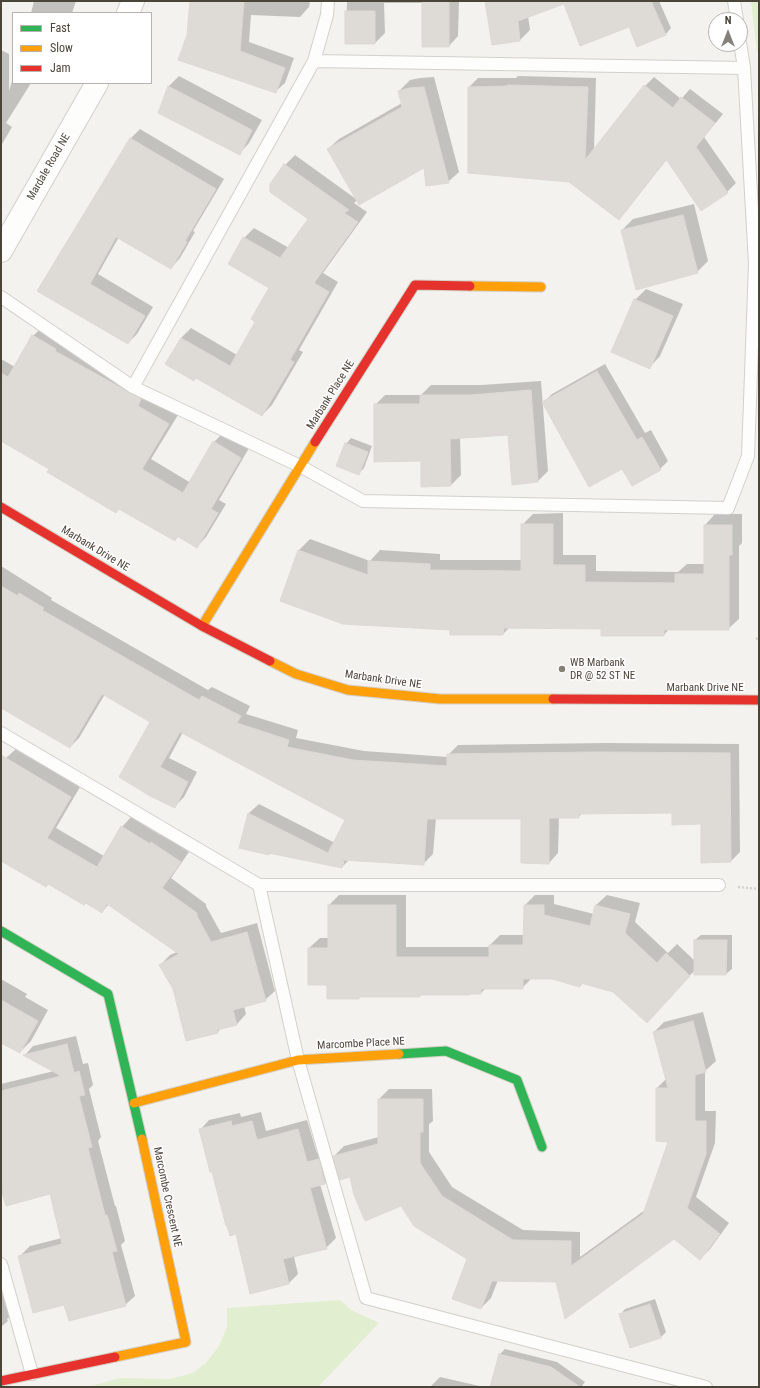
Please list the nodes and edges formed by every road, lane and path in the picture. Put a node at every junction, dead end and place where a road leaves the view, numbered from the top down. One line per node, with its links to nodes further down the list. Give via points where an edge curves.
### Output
1 (133, 1): 4 (street)
2 (328, 1): 7 (lane, via 327,15)
3 (734, 1): 5 (lane)
4 (128, 12)
5 (736, 12)
6 (742, 52): 8 (lane)
7 (314, 61): 8 (lane); 13 (lane)
8 (744, 68): 14 (lane, via 755,264 750,402 748,456 728,508 363,501)
9 (96, 84): 10 (street, Mardale Road NE)
10 (1, 251)
11 (541, 287): 14 (street, Marbank Place NE, via 415,285)
12 (1, 297): 13 (lane)
13 (132, 388): 14 (lane)
14 (300, 466): 16 (street, Marbank Place NE)
15 (1, 507): 16 (street, Marbank Drive NE)
16 (202, 626): 17 (street, Marbank Drive NE, via 296,674 348,690 440,699)
17 (759, 700)
18 (1, 733): 19 (lane)
19 (259, 885): 20 (lane); 22 (lane)
20 (719, 885)
21 (1, 931): 23 (street, Marcombe Crescent NE, via 108,994)
22 (298, 1060): 23 (street, Marcombe Place NE); 24 (street, Marcombe Place NE, via 446,1051 517,1080); 28 (lane, via 366,1298)
23 (134, 1103): 26 (street, Marcombe Crescent NE, via 186,1342)
24 (542, 1147)
25 (1, 1264): 26 (lane)
26 (32, 1374): 27 (street, Marcombe Crescent NE)
27 (1, 1381)
28 (706, 1387)

